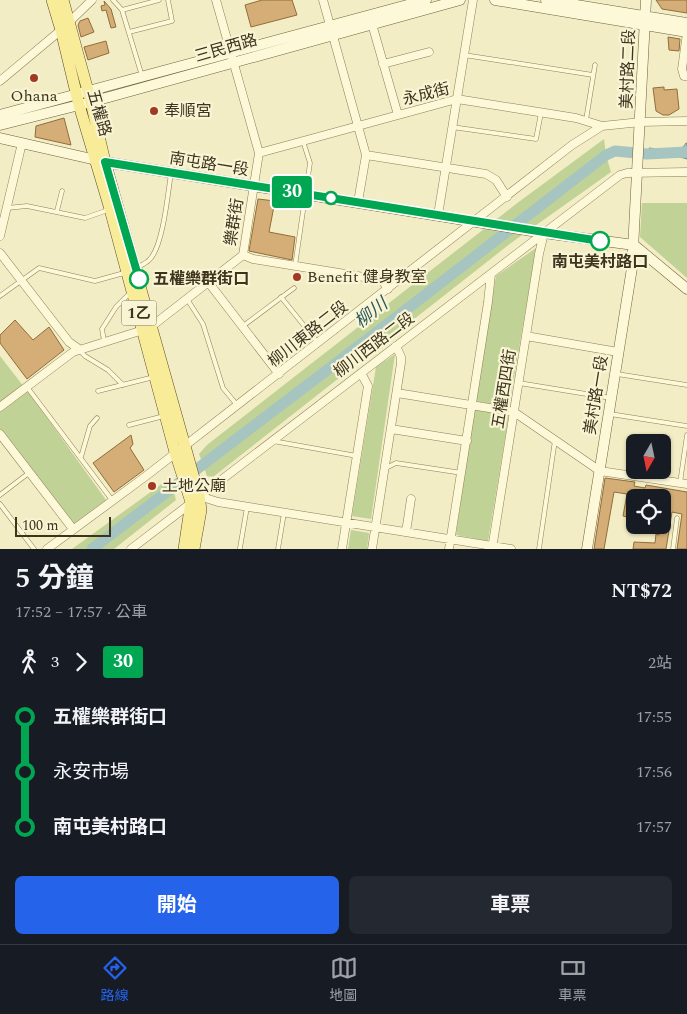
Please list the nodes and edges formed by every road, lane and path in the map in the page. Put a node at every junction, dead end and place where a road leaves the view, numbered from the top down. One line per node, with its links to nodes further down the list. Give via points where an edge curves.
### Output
1 (52, 0): 19 (main road, 五權路 / 1乙)
2 (63, 0): 19 (main road, 五權路 / 1乙)
3 (92, 0): 19 (street)
4 (113, 0): 15 (lane)
5 (159, 0): 15 (lane)
6 (168, 0): 21 (lane, via 172,21)
7 (216, 0): 25 (street, 樂群街)
8 (323, 0): 20 (street)
9 (426, 0): 20 (street, 三民西路)
10 (460, 0): 18 (street, 三民西路)
11 (473, 0): 24 (street)
12 (495, 0): 16 (street)
13 (546, 0): 16 (street)
14 (646, 0): 16 (street, 美村路二段)
15 (122, 10): 21 (lane)
16 (645, 21): 17 (street); 22 (street); 40 (street, 美村路二段)
17 (687, 23)
18 (372, 24): 20 (street, 三民西路); 26 (street)
19 (65, 26): 31 (street); 32 (main road, 五權路 / 1乙); 33 (main road, 五權路 / 1乙)
20 (331, 30): 25 (street, 三民西路); 42 (street)
21 (129, 32): 30 (lane)
22 (687, 32): 29 (street, via 682,69)
23 (429, 52): 26 (street)
24 (464, 55): 28 (lane); 34 (street)
25 (232, 57): 30 (street, 三民西路); 32 (street, 三民西路); 48 (street, 樂群街)
26 (383, 64): 37 (street)
27 (595, 65): 28 (lane)
28 (593, 75): 38 (lane)
29 (687, 76)
30 (142, 77): 32 (street, 三民西路)
31 (0, 81)
32 (90, 97): 33 (street, 三民西路); 50 (main road, 五權路 / 1乙)
33 (78, 100): 36 (street, 三民西路); 41 (street, 三民西路); 50 (main road, 五權路 / 1乙)
34 (456, 100): 35 (street, 永成街); 37 (street, 永成街); 43 (street)
35 (541, 113): 38 (street, 永成街); 43 (lane, via 536,139)
36 (0, 115)
37 (398, 115): 42 (street, 永成街)
38 (586, 120): 44 (street, 永成街)
39 (687, 121): 40 (street, 柳川東路二段)
40 (641, 122): 44 (street, 柳川東路二段); 52 (street, 美村路二段)
41 (0, 125)
42 (358, 126): 46 (street, 永成街); 49 (street)
43 (452, 126): 51 (street)
44 (602, 126): 58 (street, 柳川東路二段, via 572,145)
45 (0, 138): 47 (street, 南屯路一段)
46 (303, 141): 48 (street, 永成街); 57 (lane, via 310,163)
47 (22, 143): 50 (street, 南屯路一段); 60 (street)
48 (259, 153): 55 (street, 樂群街)
49 (366, 155): 51 (street); 59 (street)
50 (101, 161): 54 (street, 南屯路一段); 61 (main road, 五權路 / 1乙); 71 (main road, 五權路 / 1乙)
51 (445, 167): 58 (street, via 486,174 496,180); 63 (street)
52 (638, 168): 53 (street, 柳川西路二段); 66 (street, 柳川西路二段, via 620,174); 67 (street)
53 (687, 172)
54 (171, 173): 55 (street, 南屯路一段); 71 (lane, via 155,248 150,259)
55 (253, 186): 57 (street, 南屯路一段); 69 (street, 樂群街)
56 (62, 191): 62 (lane)
57 (306, 194): 59 (street, 南屯路一段); 70 (lane)
58 (507, 197): 64 (street, 柳川東路二段)
59 (358, 202): 63 (street, 南屯路一段)
60 (6, 208): 62 (lane, via 27,206); 65 (street)
61 (110, 209): 62 (lane, via 85,218); 71 (main road, 五權路 / 1乙)
62 (57, 211)
63 (438, 215): 64 (street, 南屯路一段)
64 (475, 222): 66 (street, 南屯路一段); 77 (street, 柳川東路二段)
65 (0, 233)
66 (544, 233): 67 (street); 72 (street, 柳川西路二段); 84 (street, 五權西四街)
67 (634, 246): 76 (street); 89 (street, 美村路一段)
68 (0, 253): 73 (street)
69 (243, 255): 70 (street); 74 (street, 樂群街)
70 (295, 266): 77 (street, via 382,280)
71 (132, 270): 73 (lane, via 95,281 39,268); 78 (main road, 五權路 / 1乙); 83 (main road, 五權路 / 1乙)
72 (491, 274): 87 (street, 柳川西路二段); 102 (street)
73 (21, 280): 79 (lane); 88 (street)
74 (209, 283): 81 (street, 樂群街); 82 (street)
75 (294, 288): 80 (lane)
76 (687, 289)
77 (388, 290): 86 (street, 柳川東路二段)
78 (132, 291): 83 (main road, 五權路 / 1乙); 85 (lane, via 116,307 102,329)
79 (0, 296)
80 (281, 297): 82 (lane); 86 (lane)
81 (187, 299): 83 (street, 樂群街); 101 (lane, via 204,324 223,388)
82 (243, 326): 91 (street)
83 (148, 328): 85 (street, 樂群街); 93 (main road, 五權路 / 1乙); 116 (main road, 五權路 / 1乙)
84 (526, 336): 89 (street); 94 (street, 五權西四街)
85 (104, 341): 88 (street, 樂群街)
86 (318, 343): 91 (street, 柳川東路二段)
87 (396, 346): 90 (street, 柳川西路二段); 99 (street, via 401,357)
88 (78, 350): 95 (lane, via 108,370); 97 (street, 樂群街)
89 (618, 352): 92 (street, 美村路一段)
90 (361, 373): 114 (street, 柳川西路二段); 117 (street, via 368,386)
91 (278, 374): 101 (street, 柳川東路二段)
92 (615, 374): 96 (lane); 100 (street, 美村路一段)
93 (156, 376): 95 (lane); 106 (main road, 五權路 / 1乙)
94 (518, 383): 100 (lane); 104 (street, 五權西四街)
95 (123, 385): 98 (lane)
96 (687, 385)
97 (27, 387): 103 (street, 樂群街); 118 (lane)
98 (98, 391)
99 (396, 393): 102 (street); 110 (street)
100 (611, 398): 105 (street, 美村路一段)
101 (237, 405): 116 (street, 柳川東路二段)
102 (472, 406): 104 (street); 115 (street)
103 (0, 407)
104 (514, 412): 113 (street); 138 (street, 五權西四街)
105 (608, 414): 109 (lane); 120 (street, 美村路一段)
106 (166, 416): 108 (lane); 116 (main road, 五權路 / 1乙)
107 (97, 418): 118 (lane, via 90,426)
108 (129, 425)
109 (687, 426)
110 (391, 429): 115 (street); 119 (street)
111 (0, 434): 121 (street)
112 (687, 434): 123 (lane)
113 (556, 440): 120 (street); 149 (lane)
114 (272, 441): 117 (lane); 125 (street, 柳川西路二段)
115 (467, 441): 122 (street)
116 (180, 449): 125 (main road, 五權路 / 1乙); 127 (street, 柳川東路二段)
117 (357, 456): 132 (street)
118 (81, 457): 127 (lane)
119 (384, 469): 122 (lane, via 396,463); 133 (street)
120 (600, 470): 123 (street); 150 (street, 美村路一段)
121 (30, 472): 124 (lane); 134 (street)
122 (462, 473): 136 (street)
123 (683, 484)
124 (0, 495)
125 (194, 495): 129 (street); 141 (street, 柳川西路二段); 142 (main road, 1乙); 143 (main road, 1乙, via 200,510)
126 (411, 499): 135 (street)
127 (112, 500): 134 (street, 柳川東路二段)
128 (0, 504): 139 (lane)
129 (247, 507): 130 (street); 137 (lane)
130 (284, 513): 132 (street); 144 (lane)
131 (677, 518): 151 (lane)
132 (347, 522): 133 (street); 145 (street)
133 (375, 527): 135 (street); 146 (street)
134 (73, 529): 140 (street, 柳川東路二段)
135 (406, 532): 136 (street)
136 (451, 540): 138 (street); 147 (street)
137 (240, 548)
138 (492, 548): 148 (street)
139 (34, 549)
140 (47, 549)
141 (131, 549)
142 (184, 549)
143 (194, 549)
144 (278, 549)
145 (342, 549)
146 (372, 549)
147 (450, 549)
148 (511, 549)
149 (539, 549)
150 (587, 549)
151 (672, 549)

